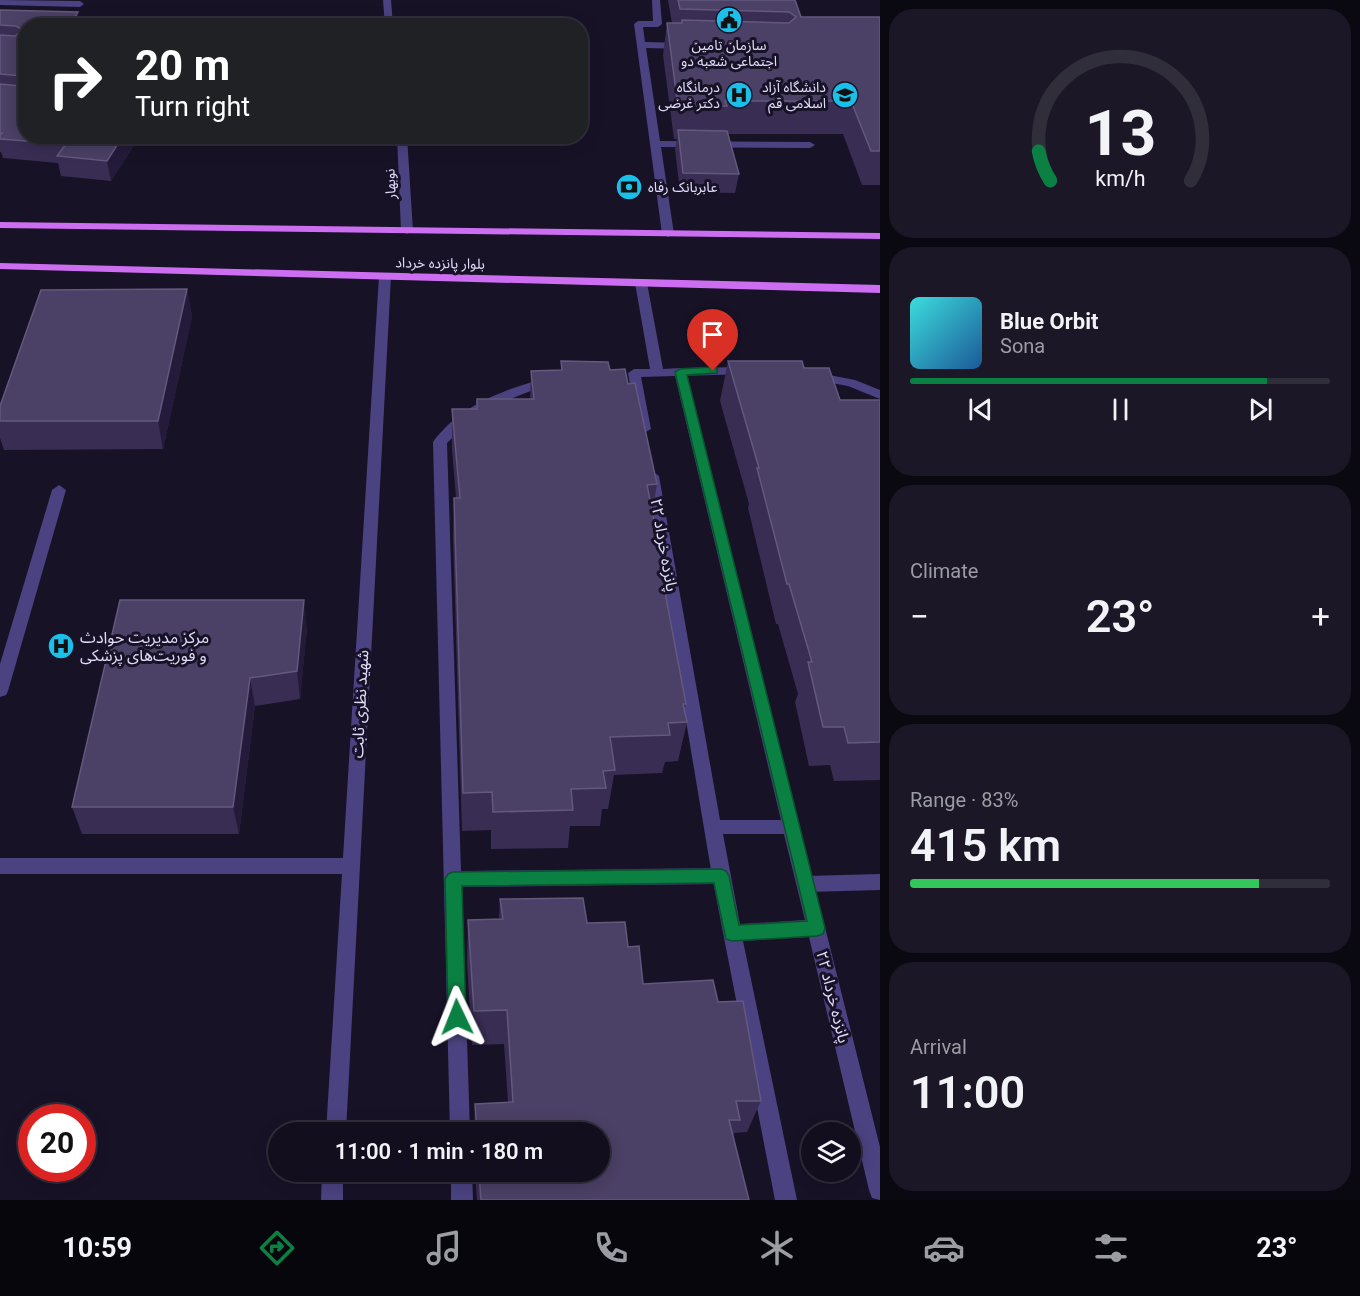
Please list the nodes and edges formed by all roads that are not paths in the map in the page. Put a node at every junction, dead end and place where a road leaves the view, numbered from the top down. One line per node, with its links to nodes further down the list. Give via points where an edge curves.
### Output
1 (387, 0): 5 (street)
2 (656, 0): 6 (street, via 658,24 638,24)
3 (0, 2): 4 (street)
4 (80, 4)
5 (388, 18)
6 (641, 45): 7 (street); 9 (street)
7 (700, 47)
8 (402, 144): 12 (street, نوبهار)
9 (655, 144): 10 (street); 13 (street)
10 (810, 145)
11 (0, 225): 12 (main road, بلوار پانزده خرداد)
12 (407, 231): 13 (main road, بلوار پانزده خرداد)
13 (668, 234): 14 (main road, بلوار پانزده خرداد)
14 (880, 236)
15 (0, 266): 16 (main road, بلوار پانزده خرداد)
16 (385, 276): 17 (main road, بلوار پانزده خرداد); 32 (street, شهید نظری ثابت)
17 (641, 283): 18 (main road, بلوار پانزده خرداد); 19 (street)
18 (880, 289)
19 (657, 372): 20 (street); 22 (street)
20 (680, 372): 21 (street); 30 (street, پانزده خرداد ۲۲)
21 (759, 372)
22 (634, 373): 23 (street); 29 (street, پانزده خرداد ۲۲)
23 (615, 374)
24 (798, 374): 26 (street, via 850,383)
25 (566, 379): 34 (street, via 512,392 485,404 459,422 440,442)
26 (880, 395)
27 (59, 490): 28 (street)
28 (0, 691)
29 (713, 827): 30 (street); 33 (street, پانزده خرداد ۲۲)
30 (793, 827): 36 (street, پانزده خرداد ۲۲)
31 (0, 866): 32 (street)
32 (350, 866): 39 (street, شهید نظری ثابت)
33 (721, 876): 34 (street); 38 (street, پانزده خرداد ۲۲)
34 (453, 879): 40 (street)
35 (880, 882): 36 (street)
36 (806, 884): 37 (street, پانزده خرداد ۲۲)
37 (817, 928): 38 (street); 43 (street, پانزده خرداد ۲۲)
38 (732, 933): 46 (street, پانزده خرداد ۲۲)
39 (337, 1122)
40 (460, 1122)
41 (333, 1182): 44 (street)
42 (462, 1182): 45 (street)
43 (880, 1190)
44 (332, 1200)
45 (462, 1200)
46 (786, 1200)

